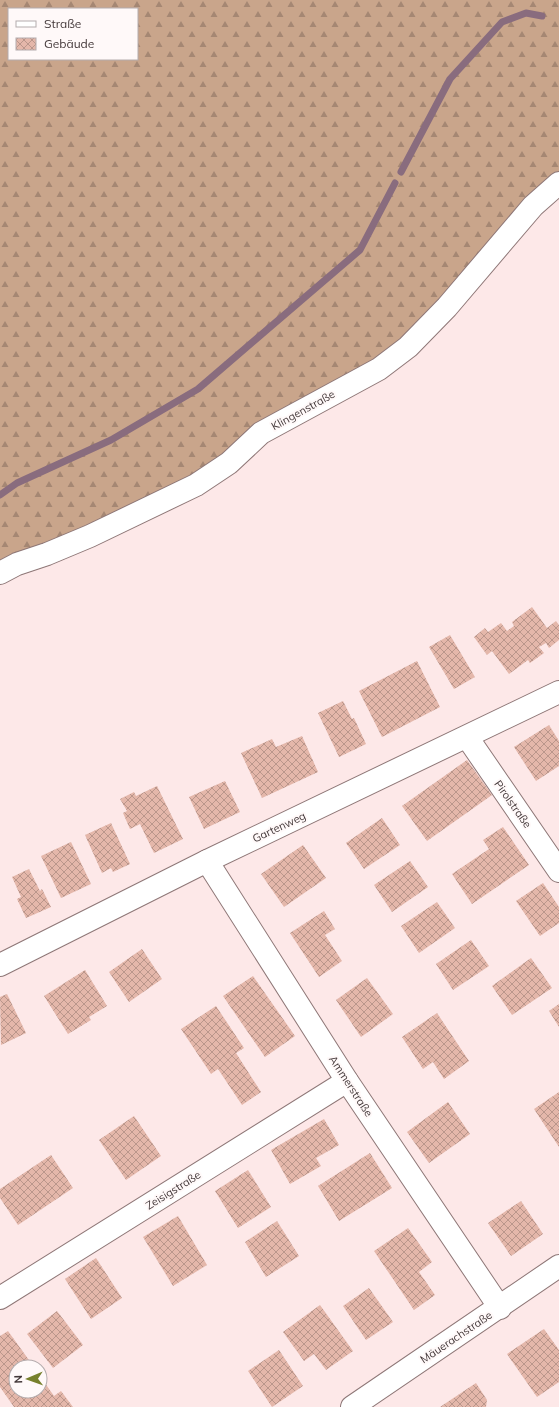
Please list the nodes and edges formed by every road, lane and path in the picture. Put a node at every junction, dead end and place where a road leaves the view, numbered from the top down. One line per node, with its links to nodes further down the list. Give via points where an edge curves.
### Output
1 (559, 183): 2 (street, Klingenstraße, via 533,206 448,307 408,348 379,368 261,433 229,463 196,485 90,536)
2 (0, 573)
3 (559, 692): 4 (street, Gartenweg)
4 (467, 737): 5 (street, Gartenweg); 6 (street, Pirolstraße)
5 (208, 861): 7 (street, Gartenweg); 8 (street, Ammerstraße)
6 (559, 871)
7 (0, 965)
8 (347, 1081): 10 (street, Zeisigstraße); 11 (street, Ammerstraße)
9 (559, 1266): 11 (street, Mäuerachstraße)
10 (0, 1298)
11 (500, 1308): 12 (street, Mäuerachstraße)
12 (352, 1407)

